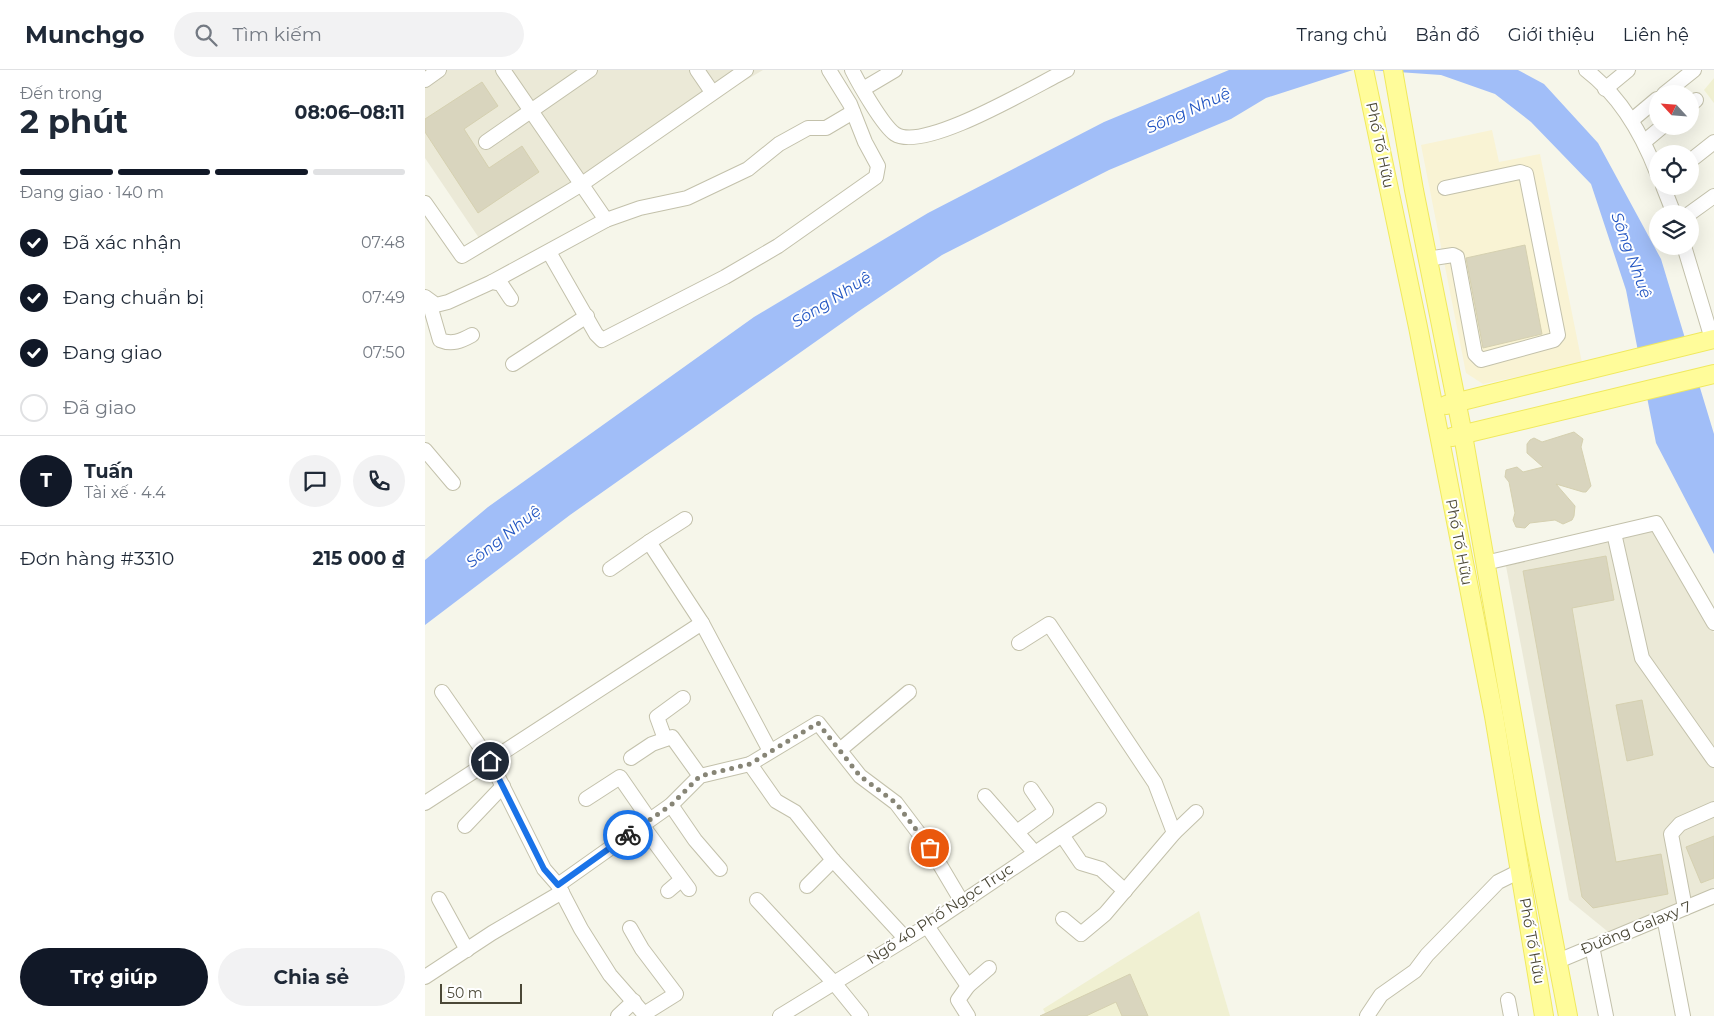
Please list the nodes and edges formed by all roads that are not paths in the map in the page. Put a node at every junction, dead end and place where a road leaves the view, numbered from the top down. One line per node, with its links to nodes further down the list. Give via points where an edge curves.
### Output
1 (439, 70): 15 (street)
2 (503, 70): 21 (street)
3 (590, 70): 21 (street)
4 (697, 70): 19 (street)
5 (746, 70): 19 (street)
6 (829, 70): 22 (street)
7 (852, 70): 17 (street)
8 (895, 70): 17 (street)
9 (1067, 70): 17 (street, via 995,108 937,133 910,138 893,133)
10 (1586, 70): 18 (street)
11 (1628, 70): 18 (street)
12 (1694, 70): 16 (street)
13 (1393, 72): 38 (main road, Phố Tố Hữu)
14 (1365, 75): 48 (main road, Phố Tố Hữu)
15 (425, 80)
16 (1675, 85)
17 (863, 89)
18 (1605, 89): 23 (street)
19 (712, 92): 30 (street)
20 (1649, 106): 23 (street)
21 (531, 111): 26 (street); 30 (street)
22 (853, 112): 35 (street, via 826,128 808,128 779,144 748,169 687,198 640,208); 42 (street, via 878,166 876,177 777,246 725,277 603,340)
23 (1632, 120): 25 (street)
24 (1652, 135): 25 (street)
25 (1645, 141): 28 (street)
26 (486, 142)
27 (1714, 142): 29 (street)
28 (1649, 152)
29 (1699, 154)
30 (582, 184): 33 (street, via 462,256); 35 (street)
31 (1445, 188): 38 (street, via 1520,172 1526,174 1558,335 1555,340 1481,360 1475,354 1457,256)
32 (1714, 196): 34 (street)
33 (425, 203)
34 (1699, 207)
35 (606, 220): 36 (street)
36 (549, 252): 39 (street); 42 (street)
37 (1687, 255): 44 (street)
38 (1427, 258): 47 (main road, Phố Tố Hữu)
39 (491, 282): 40 (street, via 448,302 436,305); 41 (street, via 501,284)
40 (427, 299): 43 (street, via 440,340 448,343)
41 (511, 299)
42 (587, 316): 45 (street)
43 (472, 335)
44 (1713, 339): 47 (main road)
45 (513, 364)
46 (1707, 376): 49 (main road)
47 (1456, 403): 48 (main road); 49 (main road, Phố Tố Hữu)
48 (1433, 408): 50 (main road, Phố Tố Hữu)
49 (1463, 435): 50 (main road); 56 (main road, Phố Tố Hữu)
50 (1439, 440): 62 (main road, Phố Tố Hữu)
51 (425, 450): 52 (street)
52 (453, 483)
53 (685, 518): 55 (street)
54 (1614, 533): 56 (street); 59 (street, via 1655,523); 70 (street, via 1642,658)
55 (649, 542): 57 (street); 58 (street)
56 (1485, 563): 61 (main road, Phố Tố Hữu)
57 (610, 569)
58 (702, 623): 68 (street); 71 (street)
59 (1714, 623)
60 (1019, 643): 86 (street, via 1049,624 1155,783)
61 (1501, 648): 62 (main road); 108 (main road, Phố Tố Hữu)
62 (1481, 653): 91 (main road, Phố Tố Hữu)
63 (442, 692): 71 (street)
64 (909, 692): 67 (street)
65 (683, 698): 66 (street, via 655,713)
66 (665, 739): 69 (street); 73 (street, via 672,737)
67 (841, 748): 68 (street, via 818,723); 99 (street, via 860,776 896,803 930,848)
68 (770, 752): 72 (street)
69 (631, 758)
70 (1714, 760)
71 (490, 761): 74 (street); 78 (street)
72 (750, 764): 73 (street); 89 (street, via 776,801 795,812)
73 (700, 776): 79 (street)
74 (503, 786): 84 (street); 93 (street, via 544,869)
75 (1031, 789): 85 (street, via 1045,811)
76 (985, 796): 85 (street)
77 (586, 799): 83 (street, via 620,777)
78 (425, 803)
79 (671, 805): 83 (street); 90 (street)
80 (1714, 809): 100 (street, via 1680,824 1671,834)
81 (1099, 810): 87 (street, Ngõ 40 Phố Ngọc Trục)
82 (1196, 812): 86 (street)
83 (646, 822): 93 (street); 95 (street, via 685,885)
84 (465, 826)
85 (1017, 832): 88 (street)
86 (1174, 833): 94 (street)
87 (1062, 835): 88 (street, Ngõ 40 Phố Ngọc Trục); 94 (street, via 1081,863 1101,869)
88 (1035, 853): 99 (street, Ngõ 40 Phố Ngọc Trục)
89 (833, 860): 92 (street); 105 (street)
90 (720, 869)
91 (1520, 871): 120 (street, via 1498,882 1427,954 1415,972 1381,995); 122 (main road, Phố Tố Hữu)
92 (807, 886)
93 (560, 889): 107 (street); 114 (street, via 610,975)
94 (1125, 890): 102 (street, via 1105,914 1081,934)
95 (668, 891)
96 (1714, 896): 100 (street, Đường Galaxy 7)
97 (439, 899): 107 (street)
98 (757, 900): 111 (street)
99 (962, 902): 103 (street, Ngõ 40 Phố Ngọc Trục)
100 (1685, 908): 101 (street, Đường Galaxy 7)
101 (1664, 917): 106 (street, Đường Galaxy 7); 125 (street)
102 (1063, 919)
103 (927, 926): 105 (street, Ngõ 40 Phố Ngọc Trục); 112 (street)
104 (630, 928): 115 (street, via 676,994)
105 (905, 939): 111 (street, Ngõ 40 Phố Ngọc Trục)
106 (1592, 946): 108 (street, Đường Galaxy 7); 124 (street)
107 (467, 950): 110 (street)
108 (1558, 961): 123 (main road, Phố Tố Hữu)
109 (989, 968): 112 (street)
110 (425, 977)
111 (835, 984): 117 (street, Ngõ 40 Phố Ngọc Trục); 118 (street)
112 (968, 986): 119 (street, via 958,1000)
113 (1508, 1000): 121 (street)
114 (634, 1001): 115 (street); 116 (street)
115 (645, 1015)
116 (618, 1016)
117 (780, 1016)
118 (861, 1016)
119 (968, 1016)
120 (1367, 1016)
121 (1511, 1016)
122 (1544, 1016)
123 (1568, 1016)
124 (1606, 1016)
125 (1683, 1016)

